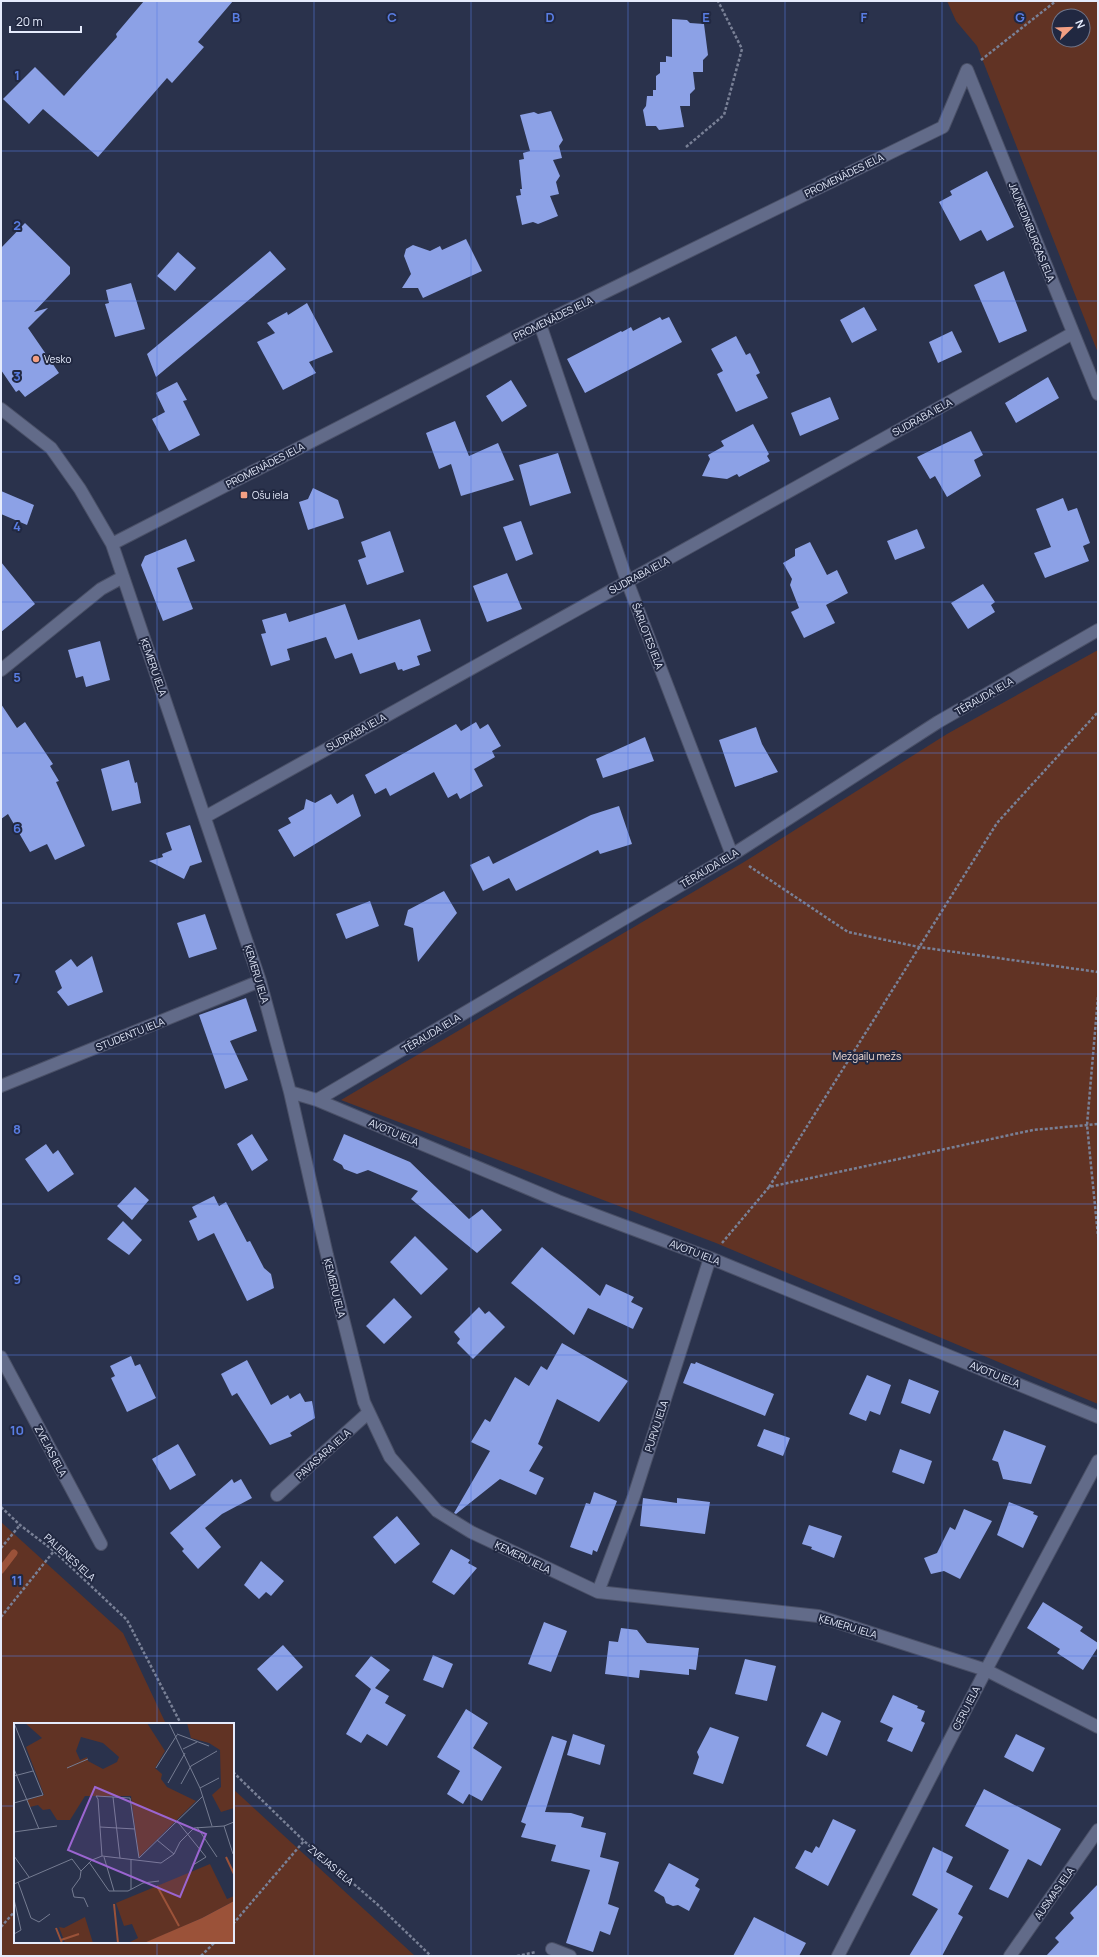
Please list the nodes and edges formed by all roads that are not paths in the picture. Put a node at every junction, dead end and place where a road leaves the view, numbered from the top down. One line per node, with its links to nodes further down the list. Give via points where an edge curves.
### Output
1 (967, 70): 2 (street, PROMENĀDES IELA, via 943,126); 3 (street, JAUNEDINBURGAS IELA)
2 (540, 324): 6 (street, PROMENĀDES IELA); 8 (street, ŠARLOTES IELA)
3 (1073, 332): 4 (street, JAUNEDINBURGAS IELA); 8 (street, SUDRABA IELA)
4 (1098, 394)
5 (1, 409): 6 (street, ĶEMERU IELA, via 51,448 80,489)
6 (112, 544): 7 (street, ĶEMERU IELA)
7 (123, 577): 10 (street, via 100,589); 11 (street, ĶEMERU IELA)
8 (627, 581): 11 (street, SUDRABA IELA); 12 (street, ŠARLOTES IELA)
9 (1098, 630): 12 (street, TĒRAUDA IELA, via 938,722)
10 (1, 670)
11 (205, 817): 13 (street, ĶEMERU IELA)
12 (732, 855): 16 (street, TĒRAUDA IELA)
13 (260, 981): 14 (street, STUDENTU IELA); 15 (street, ĶEMERU IELA)
14 (1, 1086)
15 (290, 1092): 16 (street, AVOTU IELA); 19 (street, ĶEMERU IELA, via 327,1255)
16 (317, 1100): 17 (street, AVOTU IELA, via 558,1201)
17 (710, 1258): 20 (street, AVOTU IELA); 24 (street, PURVU IELA, via 634,1496)
18 (1, 1357): 23 (street, ZVEJAS IELA)
19 (368, 1412): 22 (street, PAVASARA IELA); 24 (street, ĶEMERU IELA, via 390,1457 437,1511 471,1532)
20 (1098, 1417)
21 (1098, 1461): 25 (street, CERU IELA)
22 (277, 1495)
23 (101, 1544)
24 (598, 1592): 25 (street, ĶEMERU IELA, via 818,1616)
25 (986, 1670): 26 (street, ĶEMERU IELA); 30 (street, CERU IELA)
26 (1098, 1727)
27 (1098, 1830): 31 (street, AUSMAS IELA)
28 (552, 1949): 29 (street)
29 (570, 1956)
30 (838, 1956)
31 (1010, 1956)

